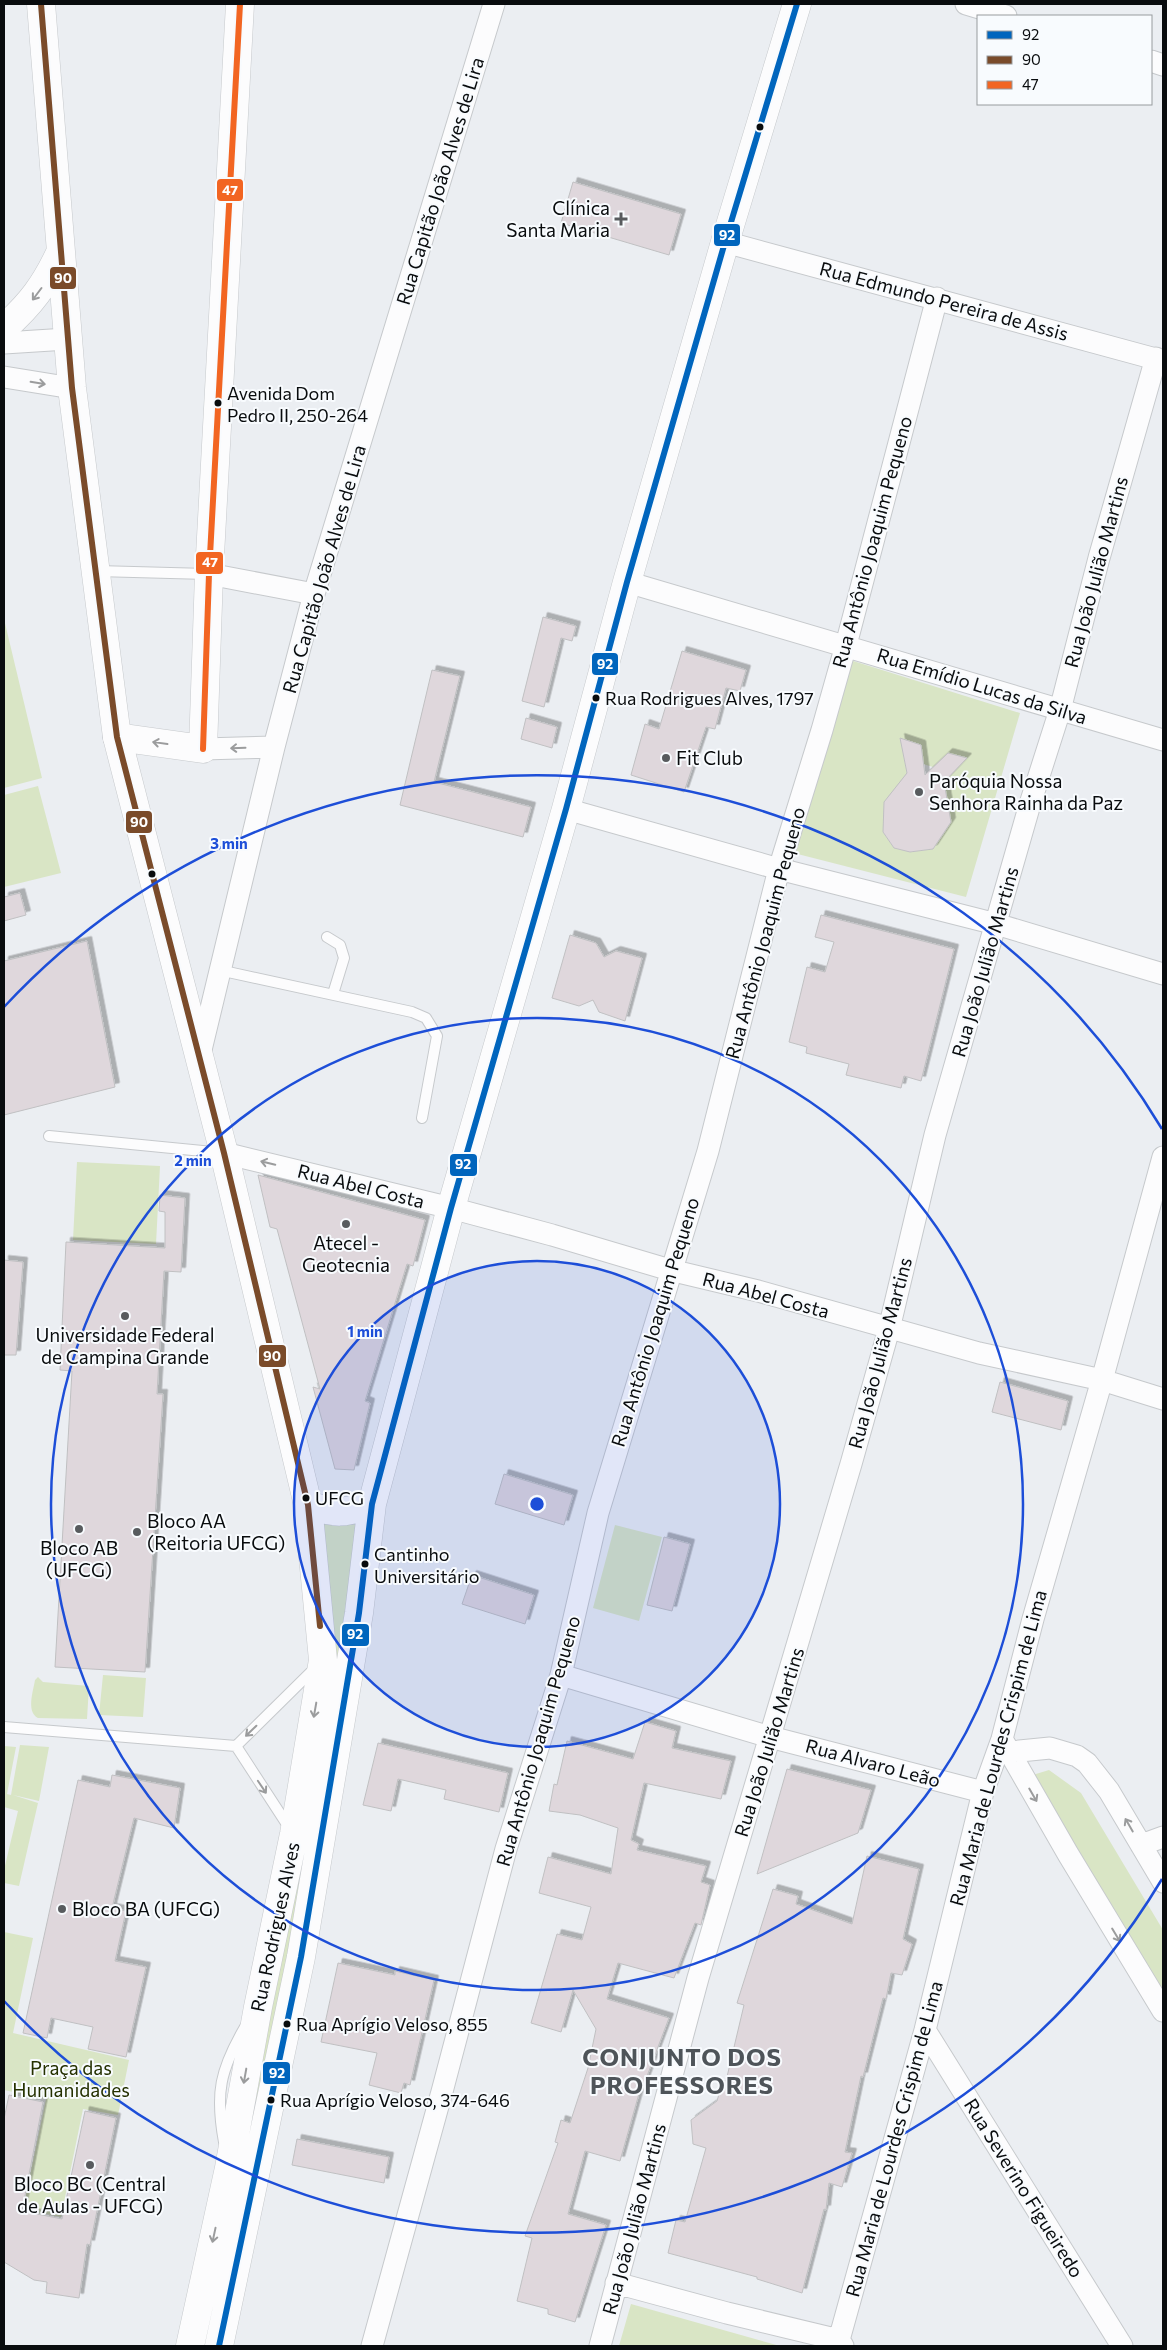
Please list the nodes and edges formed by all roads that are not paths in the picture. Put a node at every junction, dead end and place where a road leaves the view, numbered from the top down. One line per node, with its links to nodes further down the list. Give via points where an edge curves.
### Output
1 (41, 4): 8 (main road, Rua Rodrigues Alves)
2 (240, 4): 17 (main road)
3 (494, 4): 19 (street, Rua Capitão João Alves de Lira)
4 (797, 4): 7 (main road, Rua Rodrigues Alves)
5 (966, 4): 6 (street)
6 (1003, 15)
7 (725, 242): 9 (street, Rua Edmundo Pereira de Assis); 18 (main road, Rua Rodrigues Alves)
8 (60, 253): 10 (main road, one-way to 10, via 46,282 27,308); 11 (main road, Rua Rodrigues Alves)
9 (936, 298): 13 (street, Rua Edmundo Pereira de Assis); 20 (street, Rua Antônio Joaquim Pequeno)
10 (4, 328)
11 (67, 339): 12 (street); 15 (main road, Rua Rodrigues Alves)
12 (4, 343)
13 (1160, 360): 21 (street, Rua João Julião Martins, via 1114,503)
14 (4, 378): 15 (street, one-way to 15)
15 (72, 388): 16 (main road, Rua Rodrigues Alves)
16 (96, 571): 17 (lane); 22 (main road, Rua Rodrigues Alves)
17 (209, 574): 19 (street); 25 (main road)
18 (627, 582): 20 (street, Rua Emídio Lucas da Silva); 26 (main road, Rua Rodrigues Alves)
19 (314, 594): 24 (street, Rua Capitão João Alves de Lira)
20 (846, 645): 21 (street, Rua Emídio Lucas da Silva); 27 (street, Rua Antônio Joaquim Pequeno)
21 (1060, 710): 23 (street, Rua Emídio Lucas da Silva); 28 (street, Rua João Julião Martins)
22 (117, 737): 25 (main road, one-way to 22); 33 (main road, Rua Rodrigues Alves)
23 (1163, 740)
24 (274, 747): 25 (street, one-way to 25); 30 (street, Rua Capitão João Alves de Lira)
25 (203, 749)
26 (566, 809): 27 (street); 38 (main road, Rua Rodrigues Alves)
27 (779, 869): 28 (street); 39 (street, Rua Antônio Joaquim Pequeno, via 708,1151)
28 (996, 924): 31 (street); 40 (street, Rua João Julião Martins, via 935,1135)
29 (328, 937): 32 (lane, via 340,944 344,958)
30 (219, 970): 32 (lane); 33 (street, Rua Capitão João Alves de Lira)
31 (1163, 974)
32 (333, 994): 34 (lane, via 426,1018 438,1036)
33 (200, 1054): 36 (main road, Rua Rodrigues Alves)
34 (422, 1118)
35 (49, 1136): 36 (lane)
36 (224, 1153): 38 (street, Rua Abel Costa, one-way to 36); 44 (main road, Rua Rodrigues Alves)
37 (1163, 1157): 41 (street, Rua Maria de Lourdes Crispim de Lima)
38 (451, 1208): 39 (street, Rua Abel Costa); 43 (main road, Rua Rodrigues Alves)
39 (670, 1270): 40 (street, Rua Abel Costa, via 758,1291); 46 (street, Rua Antônio Joaquim Pequeno, via 598,1513)
40 (889, 1329): 41 (street, Rua Abel Costa); 48 (street, Rua João Julião Martins)
41 (1102, 1380): 42 (street, Rua Abel Costa); 50 (street, Rua Maria de Lourdes Crispim de Lima, via 1033,1620)
42 (1163, 1399)
43 (372, 1504): 44 (main road, via 353,1511 332,1513); 61 (main road, Rua Rodrigues Alves, via 359,1613 301,1957)
44 (308, 1505): 45 (main road, Rua Rodrigues Alves)
45 (323, 1660): 49 (lane, one-way to 49); 52 (main road, Rua Rodrigues Alves, one-way to 52)
46 (561, 1675): 48 (street, Rua Alvaro Leão); 62 (street, Rua Antônio Joaquim Pequeno, via 506,1849)
47 (4, 1727): 49 (lane)
48 (770, 1737): 51 (street, Rua Alvaro Leão); 58 (street, Rua João Julião Martins, via 698,1978)
49 (236, 1746): 52 (lane, one-way to 52)
50 (1006, 1746): 51 (street, Rua Maria de Lourdes Crispim de Lima); 54 (street, one-way to 50, via 1088,1763 1050,1748); 56 (street, one-way to 56)
51 (983, 1792): 57 (street, Rua Maria de Lourdes Crispim de Lima)
52 (294, 1834): 60 (main road, Rua Rodrigues Alves, one-way to 60, via 229,2168)
53 (1163, 1837): 54 (street)
54 (1141, 1845): 55 (street)
55 (1163, 1882)
56 (1163, 2011)
57 (925, 2030): 59 (street, Rua Maria de Lourdes Crispim de Lima); 64 (street, Rua Severino Figueiredo)
58 (616, 2282): 59 (street); 63 (street, Rua João Julião Martins)
59 (841, 2343)
60 (190, 2346)
61 (219, 2346)
62 (372, 2346)
63 (600, 2346)
64 (1122, 2346)

